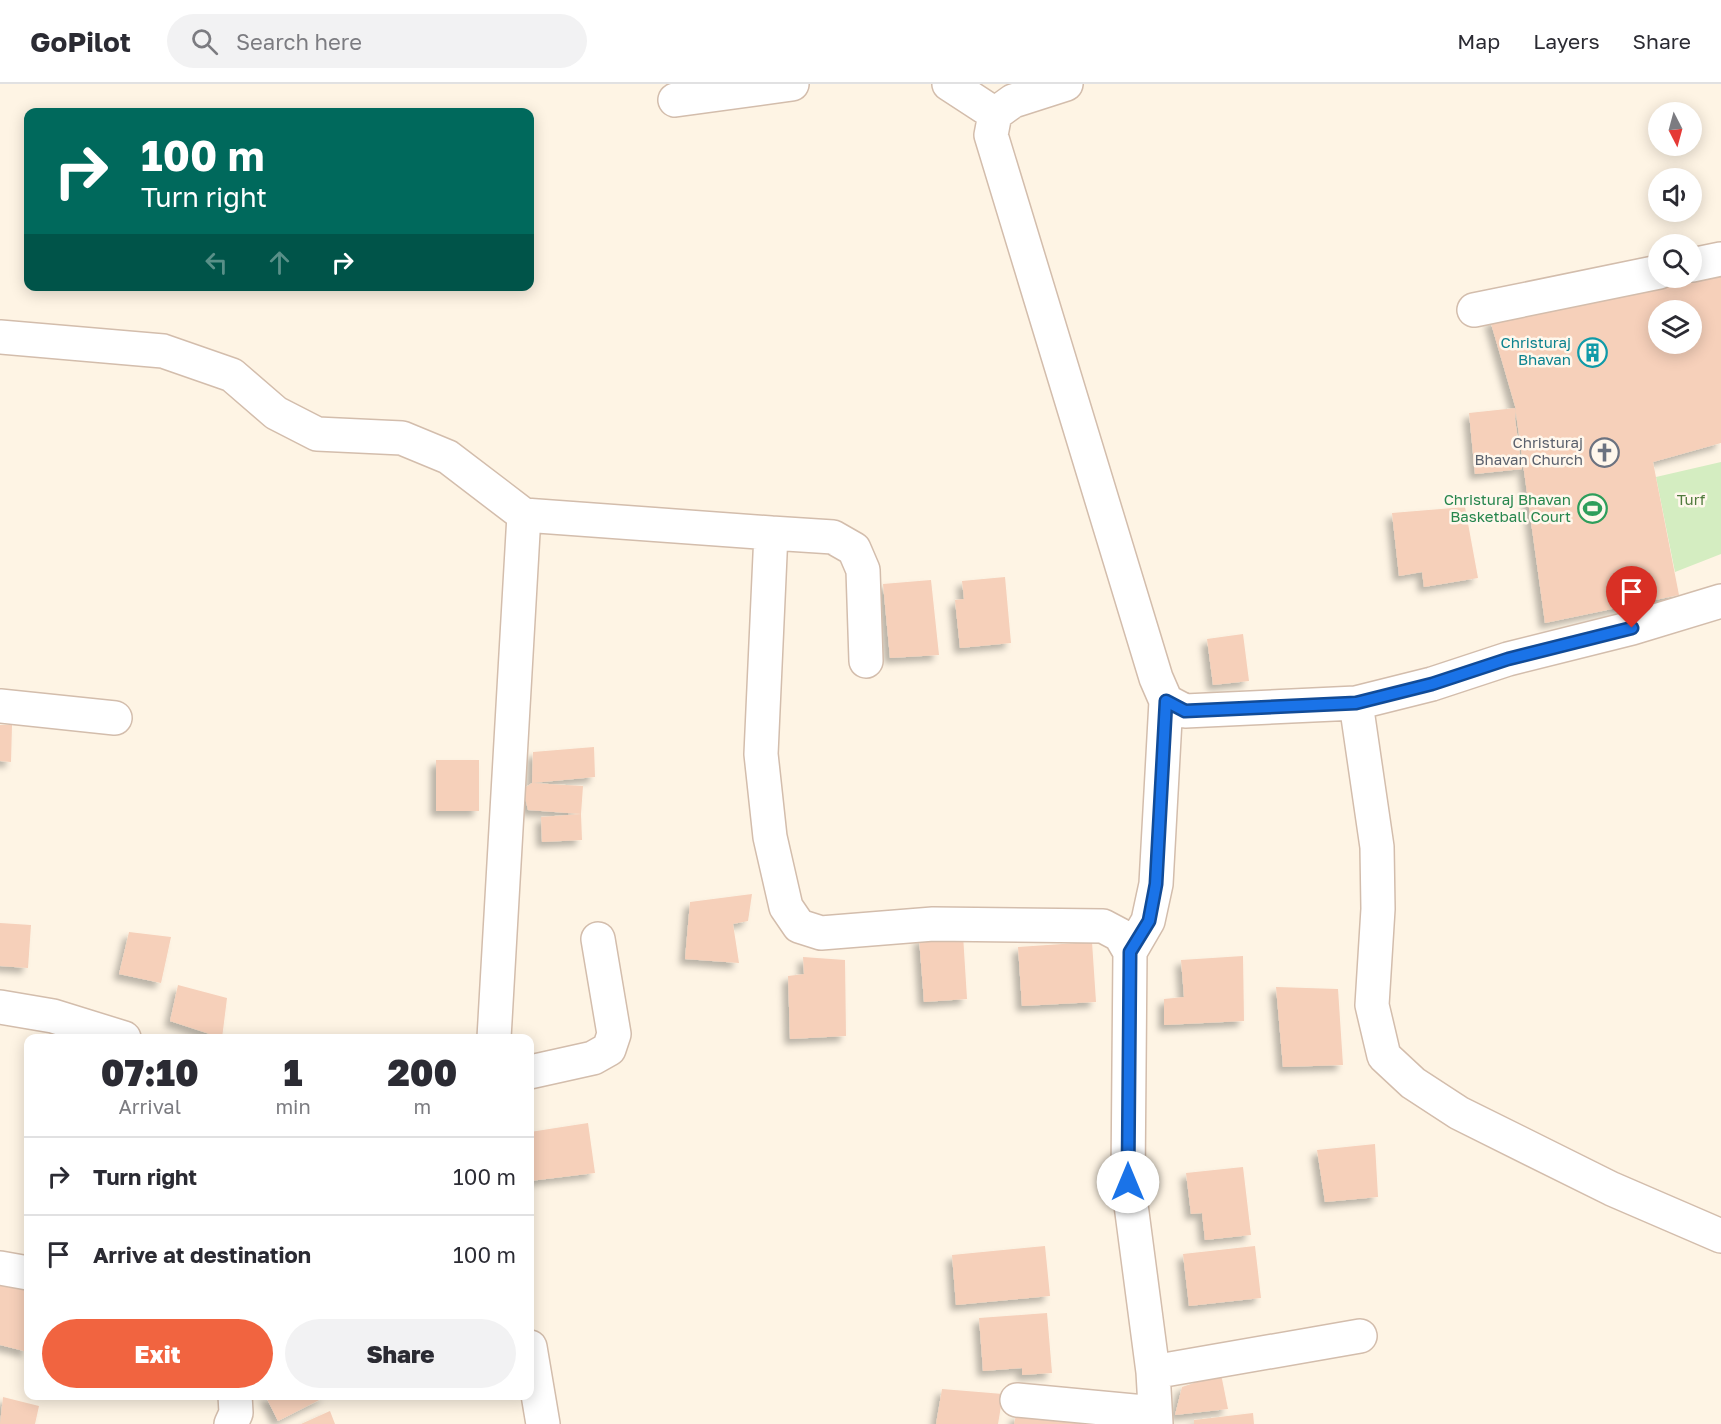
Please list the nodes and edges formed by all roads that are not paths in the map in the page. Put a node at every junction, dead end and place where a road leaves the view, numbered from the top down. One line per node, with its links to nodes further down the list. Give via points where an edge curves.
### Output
1 (792, 84): 4 (street)
2 (949, 84): 5 (street)
3 (1066, 84): 5 (street, via 1013,101)
4 (675, 100)
5 (995, 114): 15 (street, via 991,135)
6 (1721, 259): 7 (street)
7 (1702, 263)
8 (1648, 274): 9 (street)
9 (1474, 310)
10 (0, 337): 11 (street, via 163,351 232,375 276,413 317,434 402,438 448,457)
11 (524, 514): 12 (street); 23 (street)
12 (771, 533): 14 (street, via 833,537 854,549 863,570); 20 (street, via 761,754 770,837 786,907 800,927 821,933 933,924 1103,926 1120,935)
13 (1721, 601): 16 (street)
14 (866, 661)
15 (1166, 701): 16 (street, via 1185,711); 20 (street, via 1156,884 1149,921)
16 (1356, 703): 25 (street, via 1377,847 1372,1005 1384,1056 1413,1083 1459,1113 1612,1189)
17 (0, 706): 18 (street)
18 (115, 718)
19 (598, 939): 24 (street, via 614,1034 609,1049 592,1058)
20 (1130, 952): 30 (street, via 1128,1182)
21 (0, 1007): 22 (street, via 53,1016)
22 (111, 1034)
23 (494, 1034)
24 (534, 1071)
25 (1721, 1236)
26 (0, 1268): 27 (street)
27 (24, 1272)
28 (1360, 1335): 30 (street)
29 (534, 1371): 35 (street)
30 (1153, 1372): 33 (street)
31 (235, 1400): 34 (street, via 236,1413)
32 (1017, 1400): 33 (street)
33 (1156, 1418)
34 (231, 1424)
35 (543, 1424)

